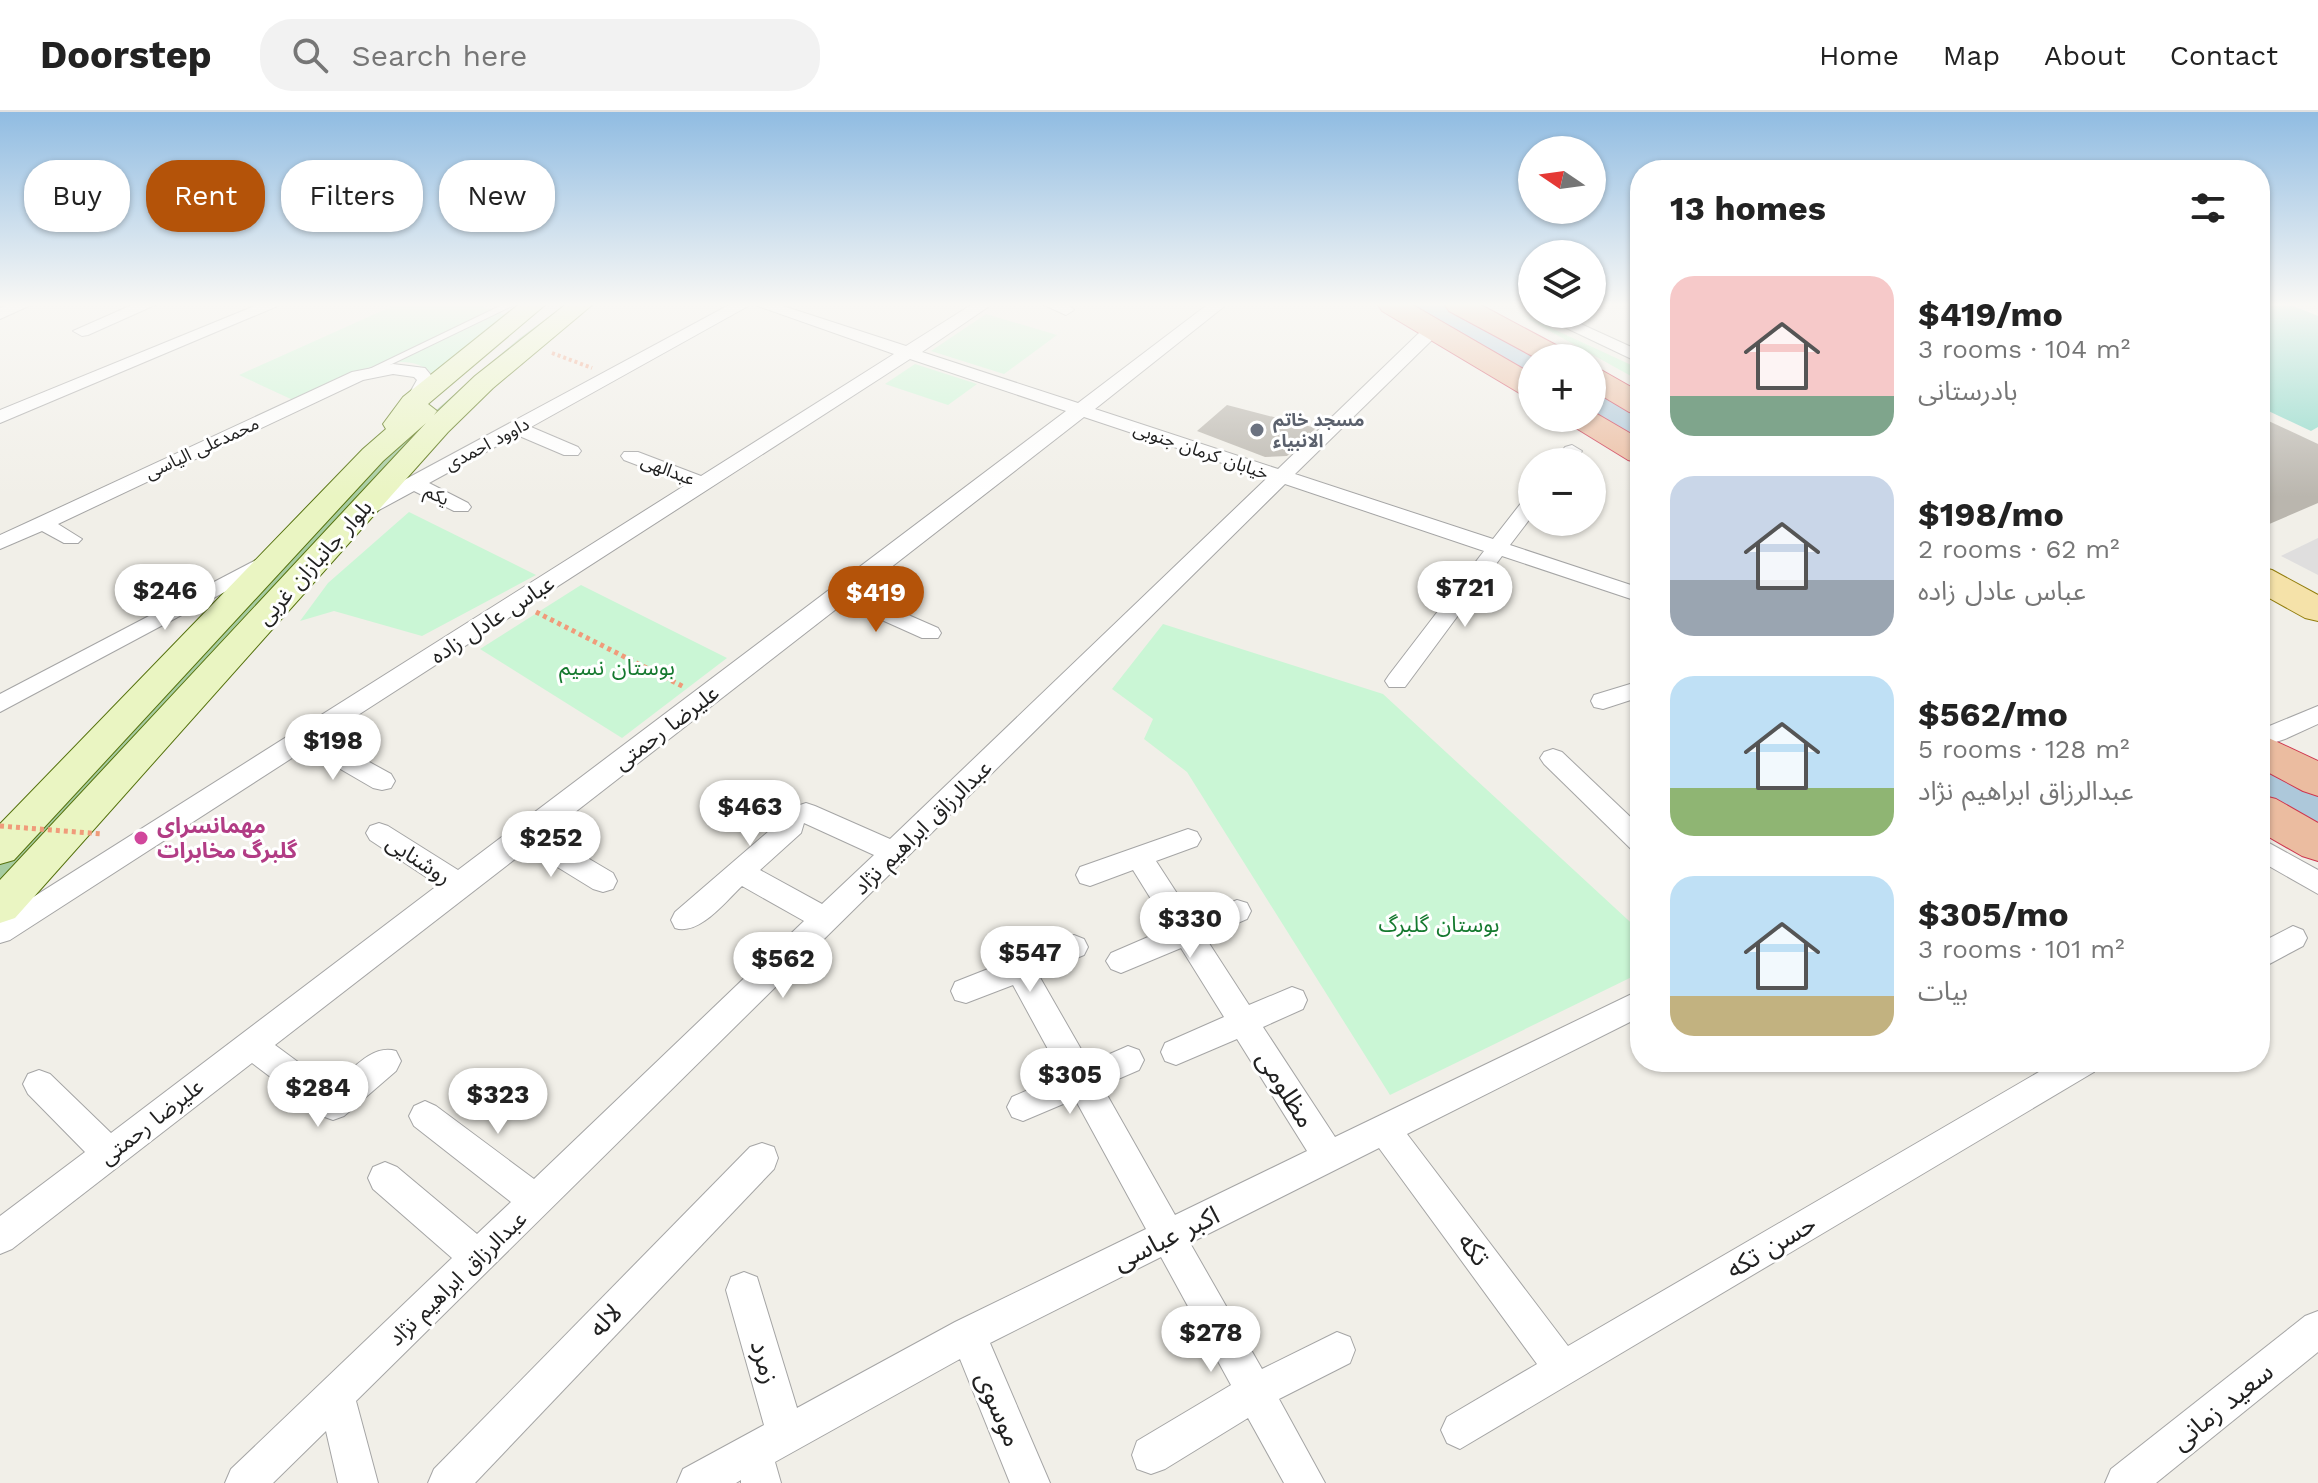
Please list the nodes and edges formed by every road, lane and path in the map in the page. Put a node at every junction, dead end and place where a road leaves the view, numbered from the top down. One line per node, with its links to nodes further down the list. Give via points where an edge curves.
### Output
1 (117, 369): 18 (street)
2 (375, 369): 12 (lane)
3 (455, 369): 16 (main road)
4 (473, 369): 23 (main road, بلوار جانبازان غربی)
5 (501, 369): 29 (main road, بلوار جانبازان غربی, via 438,426)
6 (594, 369): 13 (path)
7 (625, 369): 13 (street, داوود احمدی)
8 (884, 369): 27 (street, عباس عادل زاده)
9 (957, 369): 17 (street, خیابان کرمان جنوبی)
10 (1133, 369): 17 (street, علیرضا رحمتی)
11 (1393, 369): 25 (street, عبدالرزاق ابراهیم نژاد)
12 (364, 374): 16 (street, محمدعلی الیاسی, via 419,372 426,380); 31 (street, محمدعلی الیاسی)
13 (612, 376): 19 (street, داوود احمدی)
14 (1606, 385): 15 (highway)
15 (1630, 399)
16 (413, 403): 23 (main road)
17 (1079, 410): 25 (street, خیابان کرمان جنوبی); 40 (street, علیرضا رحمتی)
18 (0, 417)
19 (516, 428): 22 (street); 26 (street, داوود احمدی)
20 (1605, 432): 21 (highway)
21 (1630, 447)
22 (571, 451)
23 (373, 455): 35 (main road, بلوار جانبازان غربی)
24 (631, 456): 27 (street, عبدالهی)
25 (1283, 478): 34 (street, خیابان کرمان جنوبی); 65 (street, عبدالرزاق ابراهیم نژاد)
26 (413, 483): 28 (street, یکم); 29 (street, داوود احمدی)
27 (704, 484): 41 (street, عباس عادل زاده)
28 (461, 507)
29 (358, 513): 73 (main road, بلوار جانبازان غربی)
30 (1518, 520): 34 (street)
31 (42, 523): 32 (street); 33 (street, محمدعلی الیاسی)
32 (71, 539)
33 (0, 543)
34 (1495, 549): 39 (street, خیابان کرمان جنوبی); 44 (street)
35 (280, 553): 48 (street); 64 (main road, بلوار جانبازان غربی)
36 (2270, 564): 38 (main road)
37 (2270, 584): 42 (main road)
38 (2318, 590)
39 (1630, 592)
40 (840, 593): 43 (street); 46 (street, علیرضا رحمتی)
41 (517, 602): 46 (path); 50 (street, عباس عادل زاده)
42 (2318, 610)
43 (930, 633)
44 (1397, 681)
45 (1630, 695): 47 (street)
46 (703, 698): 61 (street, علیرضا رحمتی)
47 (1603, 701)
48 (0, 704)
49 (2318, 714): 51 (street)
50 (307, 739): 55 (street); 77 (street, عباس عادل زاده)
51 (2270, 740)
52 (2270, 743): 54 (highway)
53 (1553, 758): 58 (street)
54 (2318, 780)
55 (382, 781)
56 (2270, 817): 63 (highway)
57 (0, 826): 60 (path, bridge)
58 (1630, 832)
59 (379, 833): 72 (street, روشنایی)
60 (103, 834)
61 (525, 834): 70 (street); 72 (street, علیرضا رحمتی)
62 (1188, 839): 67 (street)
63 (2318, 844)
64 (0, 849)
65 (895, 853): 68 (street, via 799,820); 76 (street, عبدالرزاق ابراهیم نژاد)
66 (2270, 854): 71 (street)
67 (1139, 857): 69 (street); 78 (street, مظلومی)
68 (740, 872): 75 (street); 76 (street)
69 (1090, 875)
70 (603, 881)
71 (2318, 883)
72 (459, 885): 88 (street, علیرضا رحمتی)
73 (0, 907)
74 (1237, 911): 78 (street)
75 (685, 920)
76 (826, 920): 102 (street, عبدالرزاق ابراهیم نژاد)
77 (0, 932)
78 (1187, 933): 82 (street); 87 (street, مظلومی)
79 (2293, 938): 81 (street)
80 (1074, 947): 83 (street)
81 (2270, 951)
82 (1121, 961)
83 (1020, 969): 84 (street); 93 (street)
84 (966, 991)
85 (1292, 1000): 87 (street)
86 (1630, 1008): 97 (street, اکبر عباسی)
87 (1243, 1022): 89 (street); 99 (street, مظلومی)
88 (251, 1044): 91 (street, via 333,1106); 98 (street, علیرضا رحمتی)
89 (1176, 1052)
90 (1128, 1060): 93 (street)
91 (385, 1061)
92 (2061, 1072): 110 (street, حسن تکه)
93 (1083, 1081): 95 (street); 103 (street)
94 (39, 1084): 98 (street)
95 (1023, 1107)
96 (425, 1116): 102 (street)
97 (1385, 1130): 99 (street, اکبر عباسی); 110 (street, تکه)
98 (109, 1153): 104 (street, علیرضا رحمتی)
99 (1329, 1157): 103 (street, اکبر عباسی)
100 (762, 1158): 118 (street, لاله)
101 (385, 1178): 105 (street)
102 (536, 1201): 105 (street, عبدالرزاق ابراهیم نژاد)
103 (1169, 1236): 108 (street, اکبر عباسی); 111 (street)
104 (0, 1237)
105 (478, 1258): 112 (street, عبدالرزاق ابراهیم نژاد)
106 (744, 1290): 115 (street, زمرد)
107 (2318, 1329): 122 (street, سعید زمانی)
108 (968, 1335): 115 (street, اکبر عباسی); 120 (street, موسوی)
109 (1337, 1350): 111 (street)
110 (1563, 1369): 113 (street, حسن تکه)
111 (1255, 1392): 114 (street); 121 (street)
112 (336, 1395): 116 (street, عبدالرزاق ابراهیم نژاد); 117 (street)
113 (1460, 1430)
114 (1151, 1455)
115 (766, 1457): 119 (street, اکبر عباسی)
116 (245, 1483)
117 (358, 1483)
118 (448, 1483)
119 (697, 1483)
120 (1030, 1483)
121 (1305, 1483)
122 (2125, 1483)

